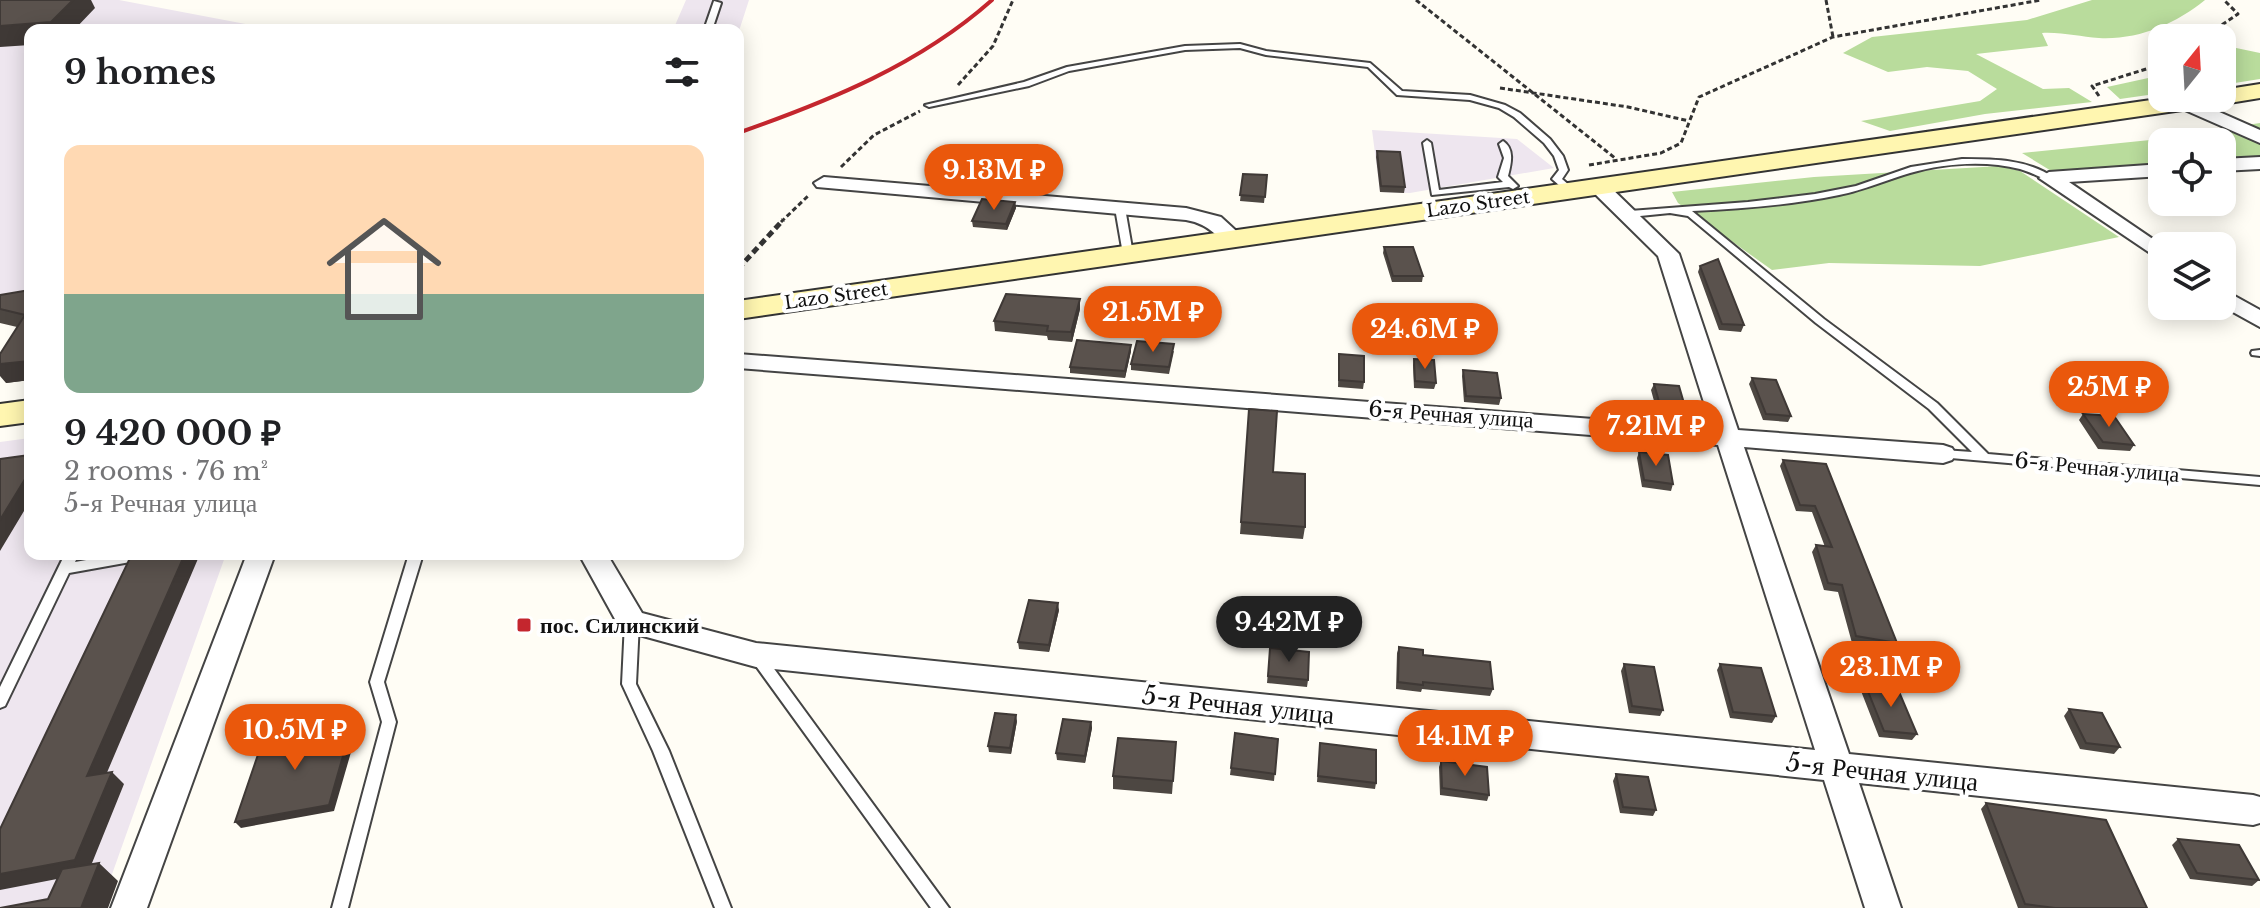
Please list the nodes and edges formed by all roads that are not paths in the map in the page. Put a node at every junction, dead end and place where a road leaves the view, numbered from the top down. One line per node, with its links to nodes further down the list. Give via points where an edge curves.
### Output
1 (717, 3): 2 (lane)
2 (710, 24)
3 (2260, 91): 4 (main road, Lazo Street)
4 (2236, 95)
5 (929, 105): 15 (lane, via 1026,84 1067,69 1185,48 1240,46 1370,65 1400,93 1492,101 1515,111 1555,147)
6 (2148, 108): 17 (main road, Lazo Street)
7 (2204, 112): 8 (street)
8 (2260, 137)
9 (1427, 143): 18 (lane, via 1435,193)
10 (1503, 144): 18 (lane, via 1508,158 1503,177)
11 (2260, 163): 12 (street)
12 (2236, 164)
13 (2148, 171): 14 (street)
14 (2049, 178): 20 (lane, via 1997,161 1914,169 1859,187 1737,207); 23 (street)
15 (1568, 180): 17 (main road, Lazo Street); 18 (main road, Lazo Street)
16 (824, 183): 19 (street)
17 (1599, 187): 21 (street)
18 (1518, 190): 22 (main road, Lazo Street)
19 (1120, 208): 22 (street, via 1210,218); 24 (lane)
20 (1670, 210): 21 (lane); 35 (lane, via 1691,214 1933,406)
21 (1630, 214): 33 (street, via 1668,254)
22 (1234, 239): 24 (main road, Lazo Street)
23 (2148, 245)
24 (1128, 254): 28 (main road, Lazo Street)
25 (2236, 301): 26 (street)
26 (2260, 303)
27 (2236, 305): 29 (street)
28 (744, 309)
29 (2260, 320)
30 (744, 361): 33 (street, 6-я Речная улица)
31 (24, 412): 32 (main road)
32 (0, 415)
33 (1728, 435): 34 (street, 6-я Речная улица); 46 (street)
34 (1943, 454): 35 (lane, 6-я Речная улица)
35 (1979, 457): 36 (lane, 6-я Речная улица)
36 (2260, 481)
37 (69, 560): 42 (lane)
38 (114, 560): 42 (lane)
39 (259, 560): 48 (street)
40 (414, 560): 49 (lane, via 377,682 389,722)
41 (596, 560): 43 (street)
42 (64, 569): 45 (lane)
43 (632, 622): 44 (street, 5-я Речная улица); 50 (lane, via 629,684)
44 (756, 655): 46 (street, 5-я Речная улица); 51 (lane)
45 (0, 702)
46 (1836, 767): 47 (street, 5-я Речная улица); 52 (street)
47 (2257, 810)
48 (129, 908)
49 (340, 908)
50 (723, 908)
51 (941, 908)
52 (1883, 908)

